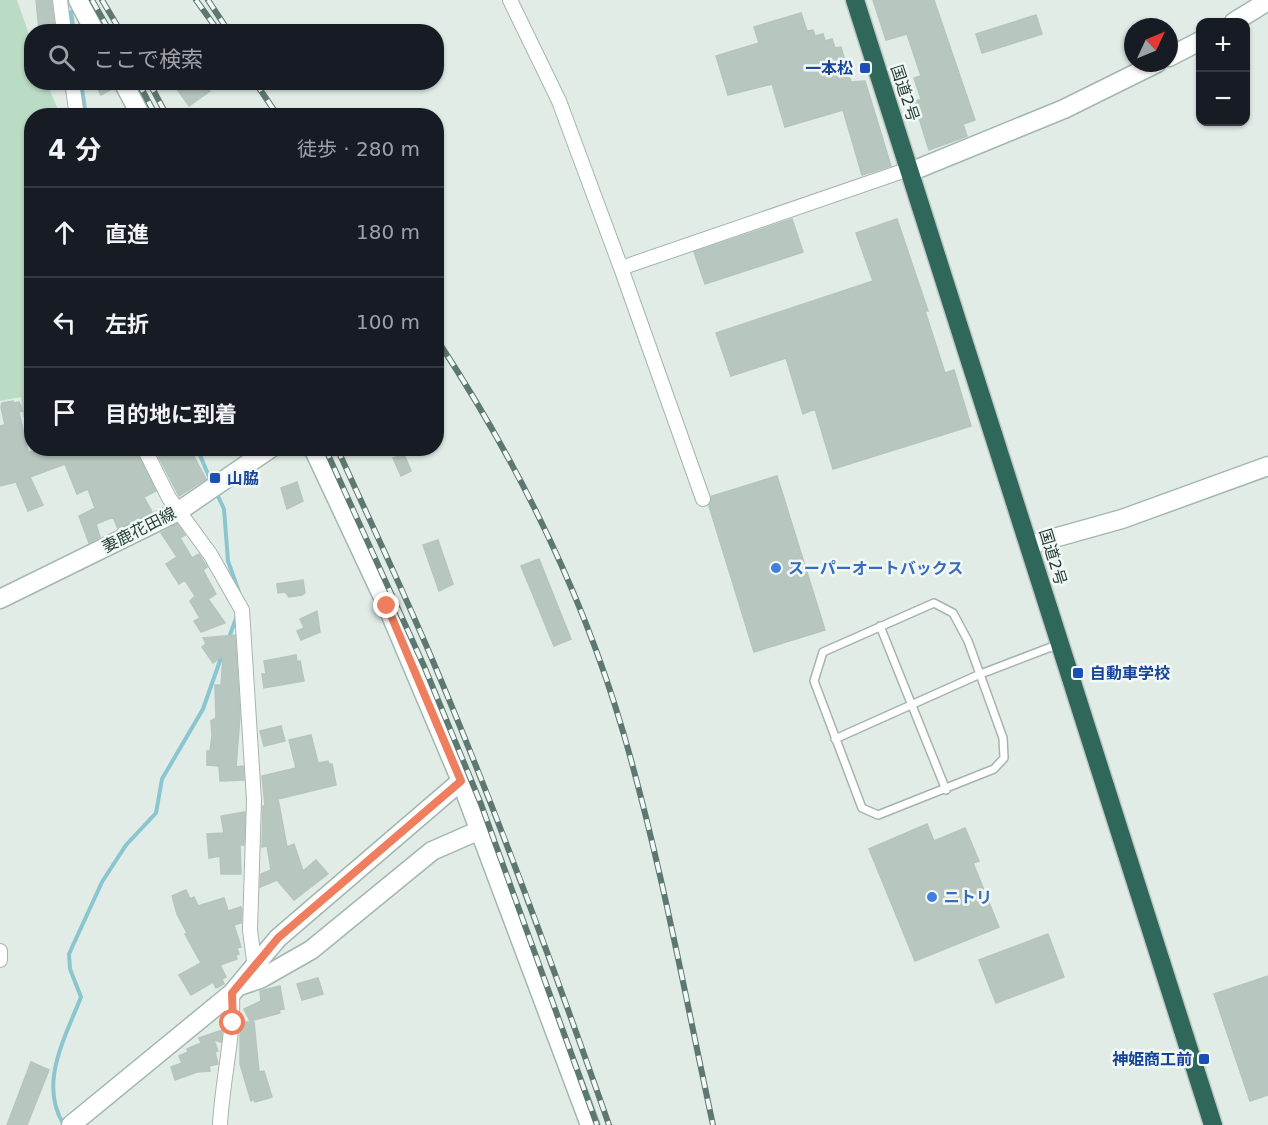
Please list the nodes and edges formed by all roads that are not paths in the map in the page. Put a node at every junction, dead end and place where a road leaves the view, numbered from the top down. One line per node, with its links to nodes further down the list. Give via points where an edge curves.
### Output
1 (60, 0): 7 (street)
2 (78, 0): 8 (street)
3 (510, 0): 17 (street, via 559,101)
4 (855, 0): 16 (highway, 国道2号)
5 (1268, 1): 6 (street)
6 (1240, 18)
7 (63, 24)
8 (91, 24)
9 (1196, 43): 10 (street)
10 (1178, 52)
11 (1138, 72): 16 (street, via 1064,109)
12 (73, 90): 14 (street)
13 (127, 90): 15 (street)
14 (76, 108)
15 (137, 108)
16 (910, 171): 17 (street); 24 (highway, 国道2号)
17 (621, 268): 22 (street)
18 (148, 456): 23 (street)
19 (259, 456): 23 (street, 妻鹿花田線)
20 (317, 456): 31 (street, via 387,606)
21 (1268, 466): 24 (street, via 1122,519)
22 (703, 499)
23 (179, 511): 25 (street, 妻鹿花田線); 38 (street, via 210,554 242,610 254,800 250,930)
24 (1029, 545): 27 (highway, 国道2号)
25 (0, 598)
26 (880, 626): 28 (lane, via 934,603 953,614 969,641); 29 (lane); 30 (lane, via 823,652 814,681)
27 (1060, 644): 28 (lane); 43 (highway, 国道2号)
28 (978, 675): 29 (lane); 32 (lane, via 1003,738 1004,758 994,769)
29 (913, 704): 30 (lane); 32 (lane)
30 (835, 739): 32 (lane, via 862,808 878,815)
31 (461, 781): 33 (street); 34 (street)
32 (946, 790)
33 (480, 830): 35 (street, via 432,851); 42 (street)
34 (389, 843): 35 (street); 38 (street, via 278,938)
35 (408, 869): 39 (street, via 311,950)
36 (0, 951): 37 (street)
37 (0, 960)
38 (255, 967): 39 (street)
39 (236, 990): 40 (street); 41 (street)
40 (71, 1125)
41 (220, 1125)
42 (590, 1125)
43 (1214, 1125)

